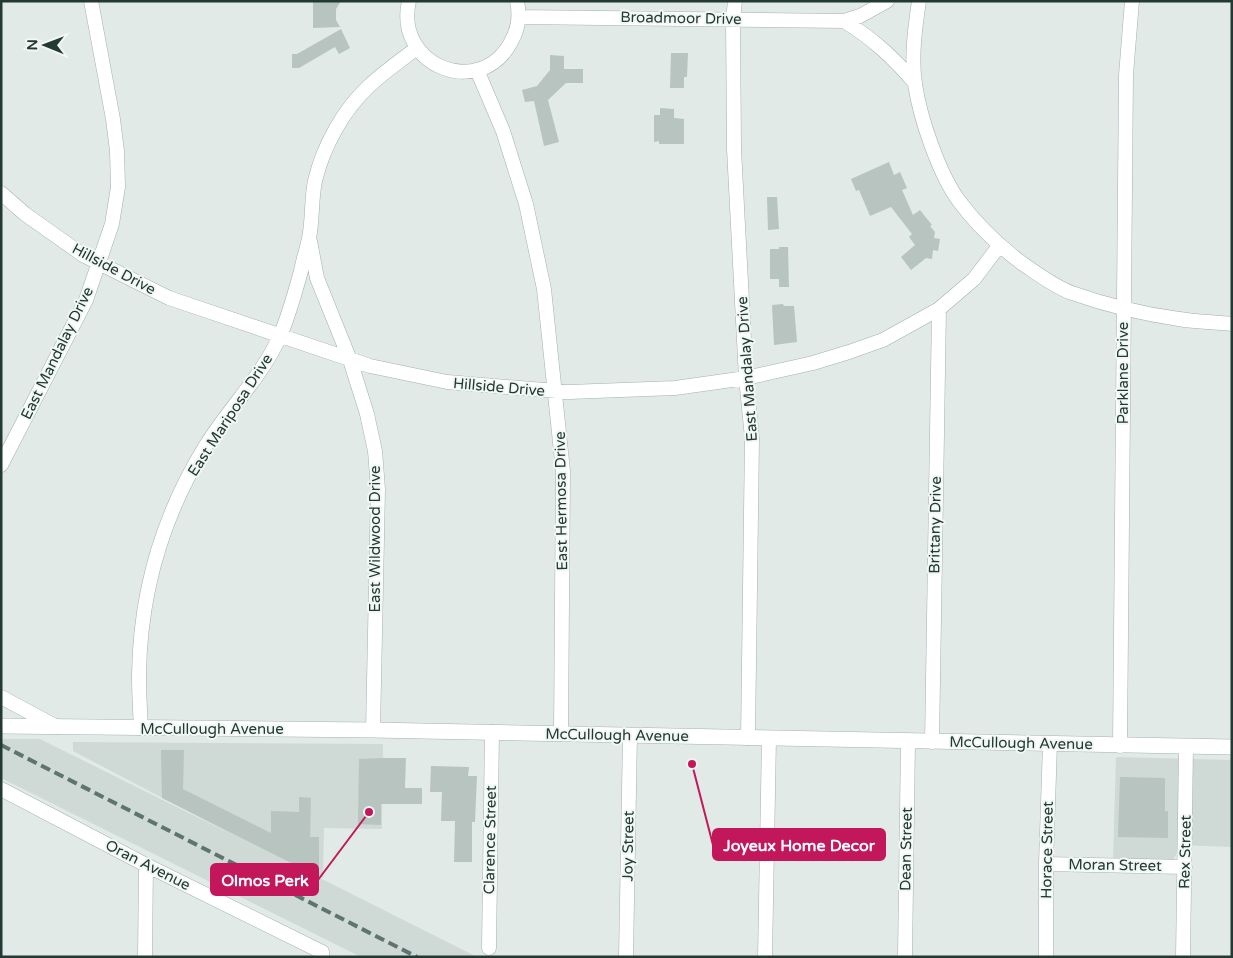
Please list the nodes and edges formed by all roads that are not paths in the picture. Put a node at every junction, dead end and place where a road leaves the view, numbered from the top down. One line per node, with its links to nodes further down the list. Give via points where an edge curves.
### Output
1 (91, 1): 17 (street, East Mandalay Drive, via 114,119 118,188 112,224)
2 (409, 1): 11 (street, via 407,21)
3 (516, 1): 8 (street)
4 (735, 1): 9 (street, East Mandalay Drive)
5 (887, 1): 10 (street, Broadmoor Drive)
6 (919, 1): 13 (street)
7 (1132, 1): 18 (street, Parklane Drive, via 1126,76)
8 (519, 17): 9 (street, Broadmoor Drive); 12 (street, via 516,35 507,51 494,63)
9 (733, 19): 10 (street, Broadmoor Drive); 23 (street, East Mandalay Drive, via 734,149)
10 (844, 22): 13 (street, via 876,42)
11 (417, 48): 12 (street, via 426,58 444,68 463,72); 15 (street, East Wildwood Drive, via 368,86 337,127 315,181)
12 (477, 70): 24 (street, East Hermosa Drive, via 504,131 526,204 544,289)
13 (915, 83): 16 (street, via 939,164 958,199)
14 (1, 193): 17 (street, Hillside Drive, via 25,214)
15 (309, 238): 21 (street, East Wildwood Drive); 22 (street, East Wildwood Drive, via 318,278)
16 (999, 246): 18 (street, via 1071,292); 19 (street, Hillside Drive, via 974,279)
17 (98, 264): 21 (street, Hillside Drive, via 169,298); 25 (street, East Mandalay Drive, via 86,300)
18 (1124, 308): 20 (street, via 1180,319); 39 (street, Parklane Drive)
19 (939, 309): 23 (street, Hillside Drive, via 883,340 813,363); 37 (street, Brittany Drive)
20 (1232, 324)
21 (280, 336): 22 (street, Hillside Drive); 29 (street, East Mariposa Drive, via 256,379 205,447 159,542 142,623 139,675)
22 (350, 360): 24 (street, Hillside Drive, via 447,382); 30 (street, East Wildwood Drive, via 367,414 375,451 378,489)
23 (746, 378): 24 (street, Hillside Drive, via 675,388); 34 (street, East Mandalay Drive, via 752,438)
24 (556, 392): 32 (street, East Hermosa Drive, via 563,471)
25 (1, 465)
26 (3, 698): 28 (street)
27 (1, 726): 28 (main road, McCullough Avenue)
28 (57, 727): 29 (main road, McCullough Avenue)
29 (141, 728): 30 (main road, McCullough Avenue)
30 (373, 730): 31 (main road, McCullough Avenue)
31 (492, 732): 32 (main road, McCullough Avenue); 46 (street, Clarence Street)
32 (561, 734): 33 (main road, McCullough Avenue)
33 (630, 735): 34 (main road, McCullough Avenue); 49 (street, Joy Street)
34 (748, 738): 35 (main road, McCullough Avenue)
35 (769, 738): 36 (main road, McCullough Avenue); 50 (street)
36 (908, 741): 37 (main road, McCullough Avenue); 51 (street, Dean Street)
37 (932, 742): 38 (main road, McCullough Avenue)
38 (1050, 744): 39 (main road, McCullough Avenue); 43 (street, Horace Street)
39 (1120, 746): 40 (main road, McCullough Avenue)
40 (1186, 747): 41 (main road, McCullough Avenue); 45 (street, Rex Street)
41 (1232, 747)
42 (1, 789): 44 (street, Oran Avenue)
43 (1046, 864): 45 (street, Moran Street); 52 (street, Horace Street)
44 (146, 865): 47 (street, Oran Avenue); 48 (street)
45 (1184, 867): 53 (street, Rex Street)
46 (489, 948)
47 (322, 955)
48 (145, 957)
49 (626, 957)
50 (765, 957)
51 (905, 957)
52 (1046, 957)
53 (1183, 957)

